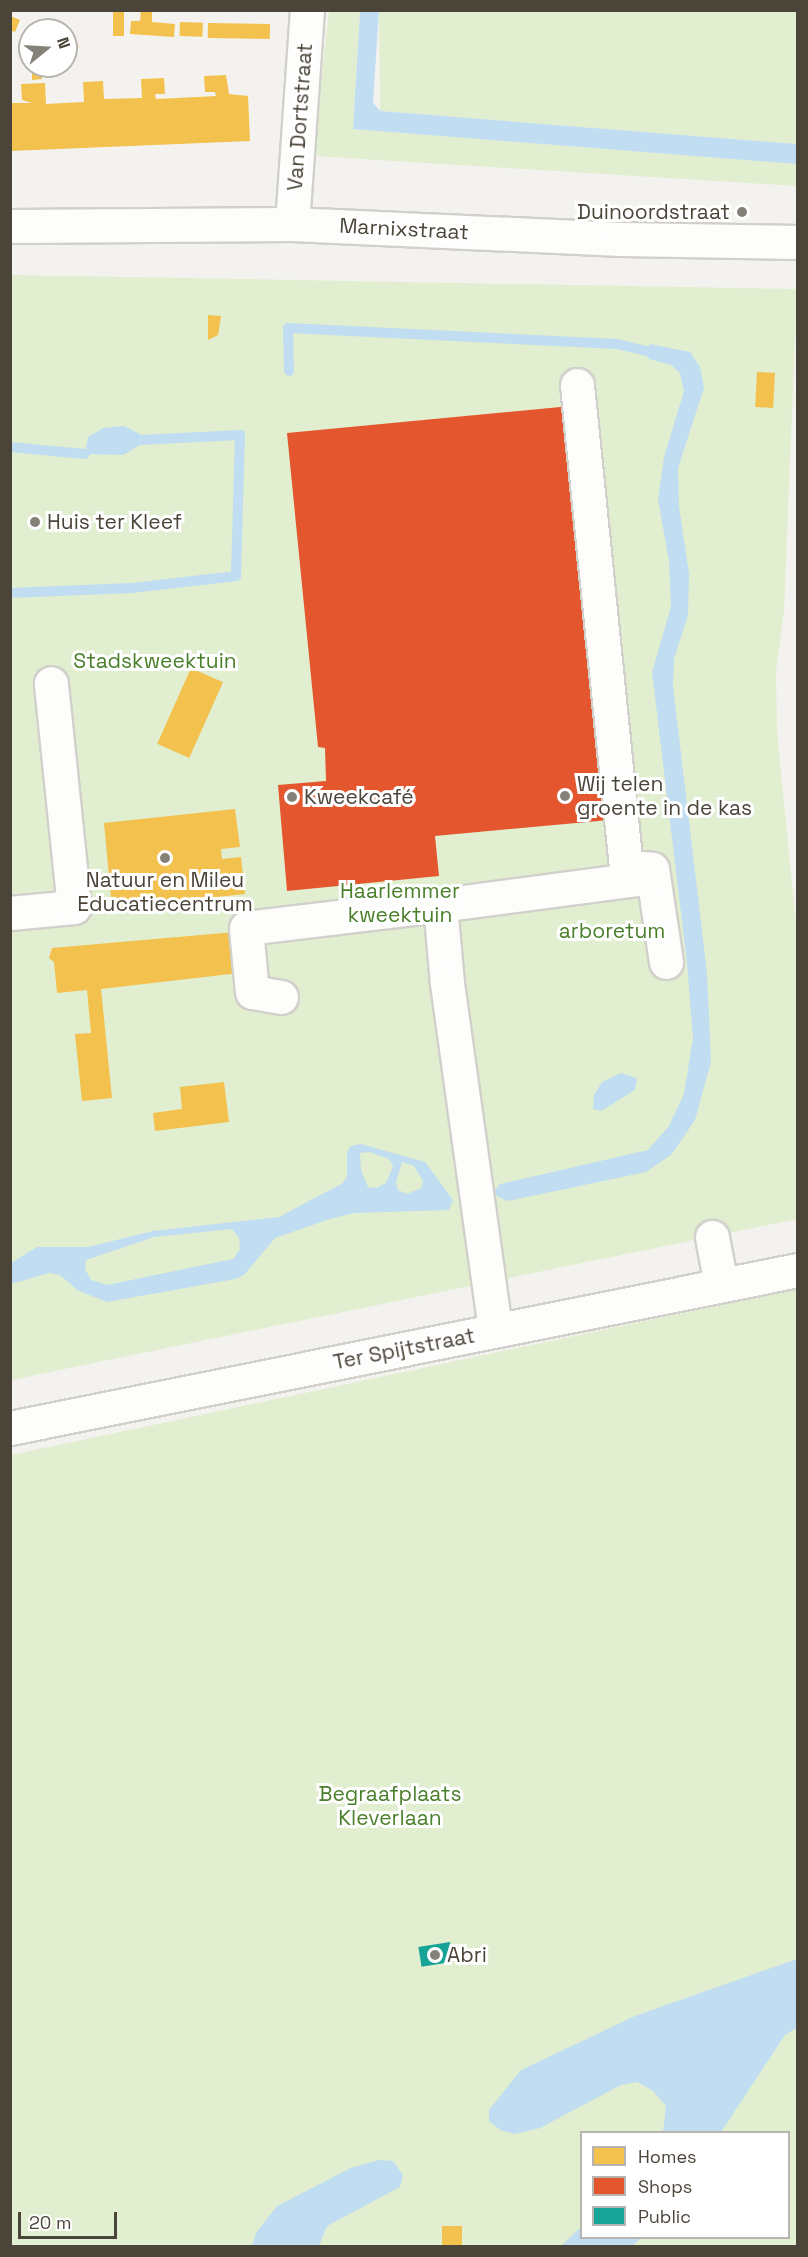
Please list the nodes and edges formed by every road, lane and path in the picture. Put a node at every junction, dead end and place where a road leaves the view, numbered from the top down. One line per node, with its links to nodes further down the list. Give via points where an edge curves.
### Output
1 (307, 10): 2 (street, Van Dortstraat)
2 (292, 224): 3 (street, Marnixstraat); 4 (street, Marnixstraat, via 627,239)
3 (10, 225)
4 (798, 242)
5 (577, 385): 7 (street, via 626,867 652,869)
6 (51, 683): 9 (street, via 74,907)
7 (653, 876): 8 (street); 10 (street)
8 (440, 905): 11 (street, via 246,928 252,992); 15 (street)
9 (10, 913)
10 (666, 962)
11 (281, 997)
12 (712, 1237): 14 (street)
13 (798, 1270): 14 (street, Ter Spijtstraat)
14 (721, 1285): 15 (street, Ter Spijtstraat)
15 (495, 1330): 16 (street, Ter Spijtstraat)
16 (10, 1428)

